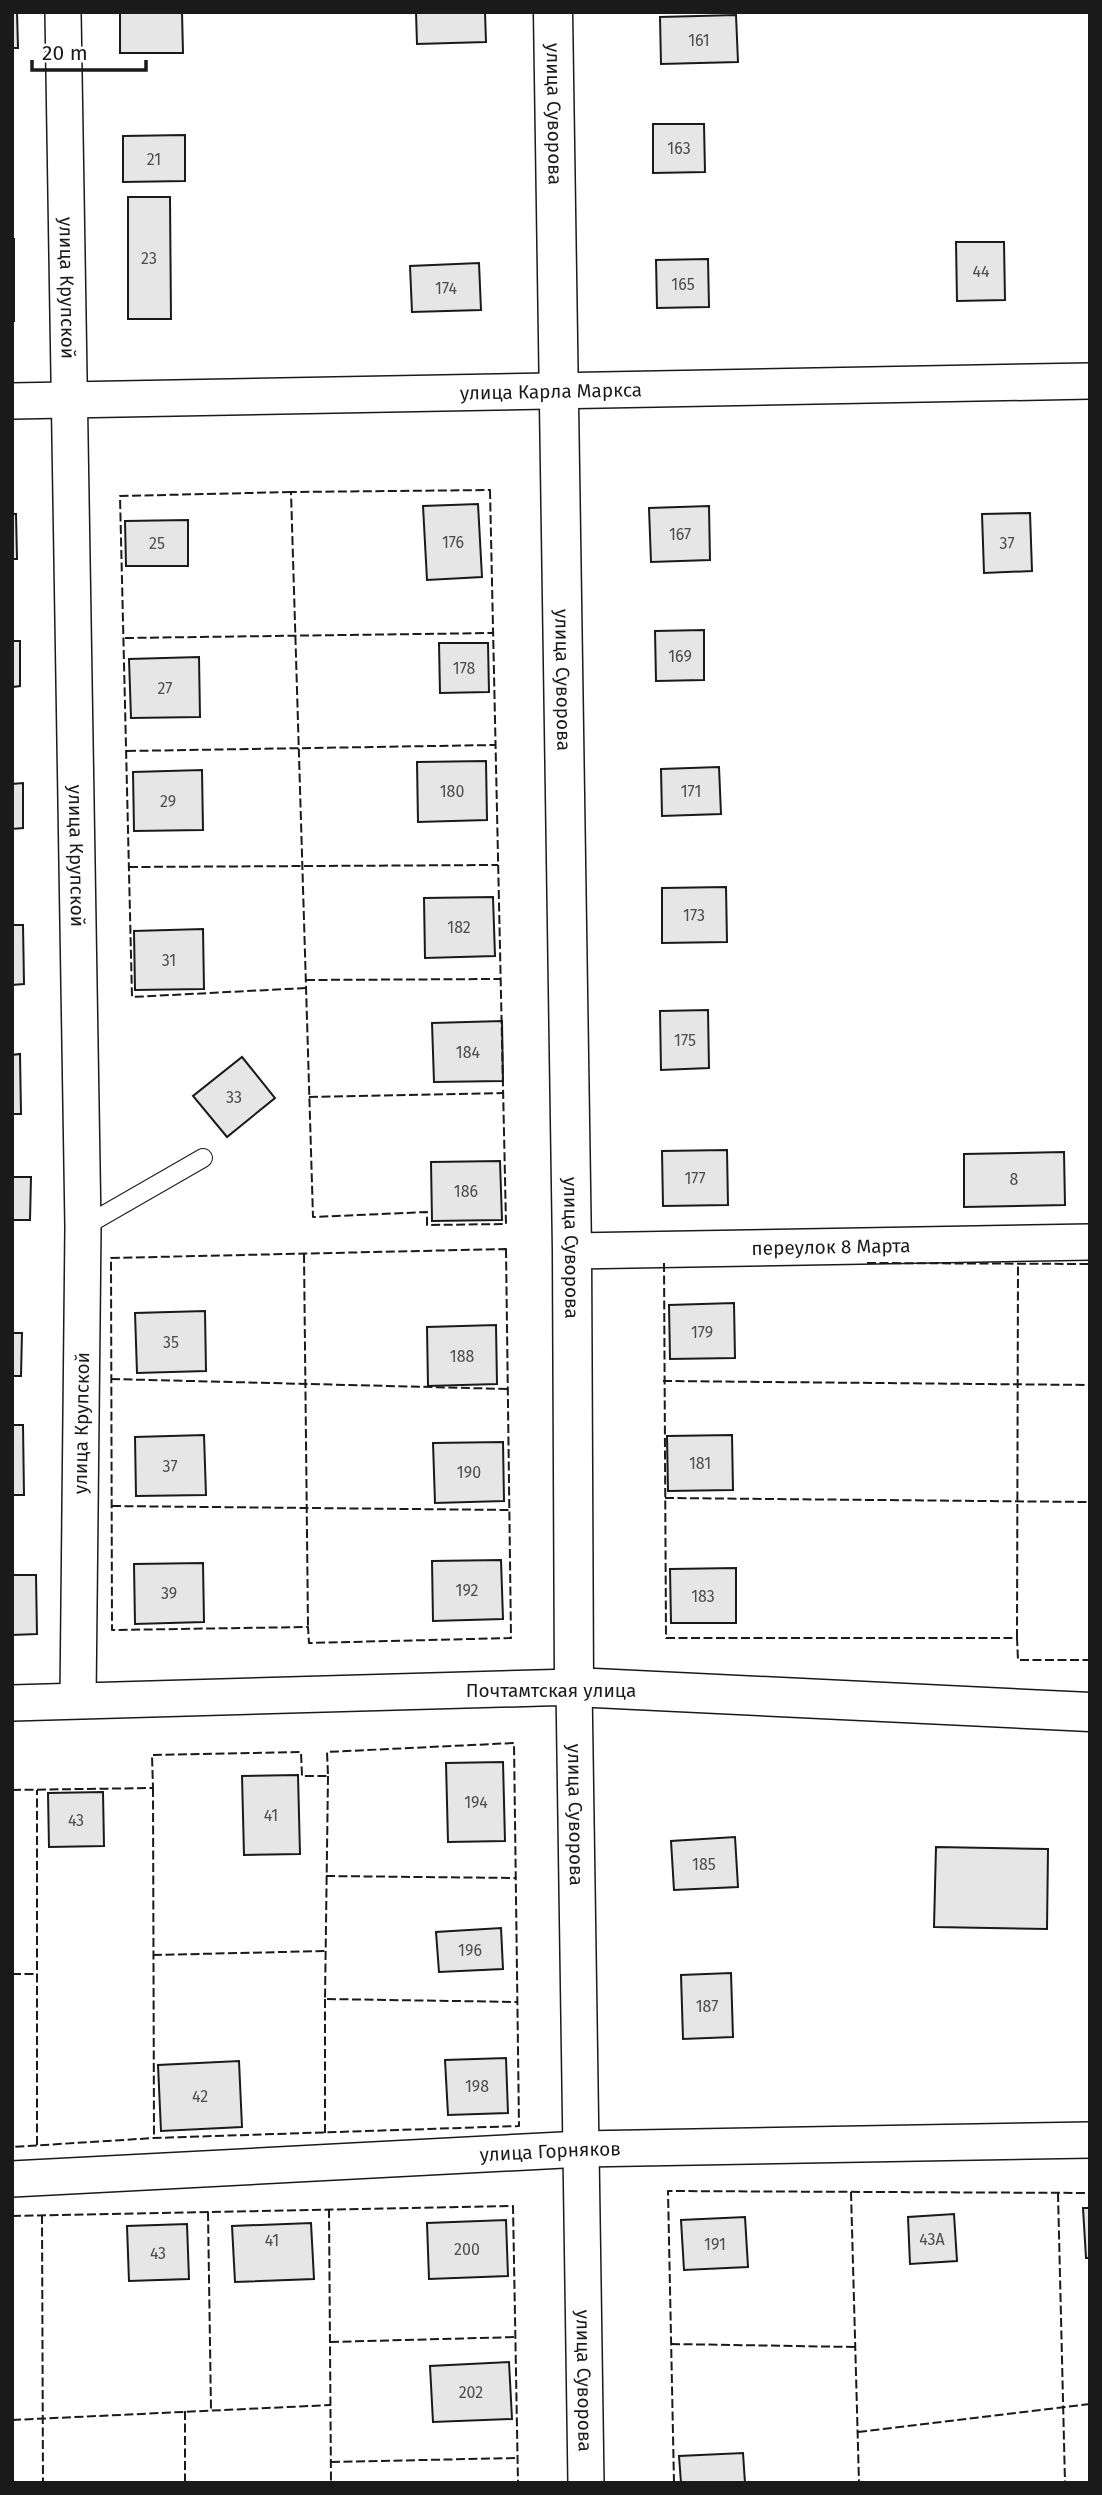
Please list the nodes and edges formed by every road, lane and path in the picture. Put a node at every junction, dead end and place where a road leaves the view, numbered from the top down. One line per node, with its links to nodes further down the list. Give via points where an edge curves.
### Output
1 (63, 12): 5 (street, улица Крупской)
2 (553, 12): 4 (street, улица Суворова)
3 (1090, 381): 4 (street, улица Карла Маркса)
4 (556, 391): 5 (street, улица Карла Маркса); 10 (street, улица Суворова)
5 (68, 400): 6 (street, улица Карла Маркса); 8 (street, улица Крупской)
6 (12, 401)
7 (203, 1158): 8 (lane)
8 (83, 1227): 12 (street, улица Крупской)
9 (1090, 1242): 10 (street, переулок 8 Марта)
10 (572, 1251): 11 (street, улица Суворова)
11 (574, 1687): 12 (street, Почтамтская улица); 14 (street, Почтамтская улица); 16 (street, улица Суворова)
12 (78, 1700): 13 (street, Почтамтская улица)
13 (12, 1703)
14 (1090, 1712)
15 (1090, 2140): 16 (street, улица Горняков)
16 (582, 2149): 17 (street, улица Горняков); 18 (street, улица Суворова)
17 (12, 2179)
18 (586, 2483)

